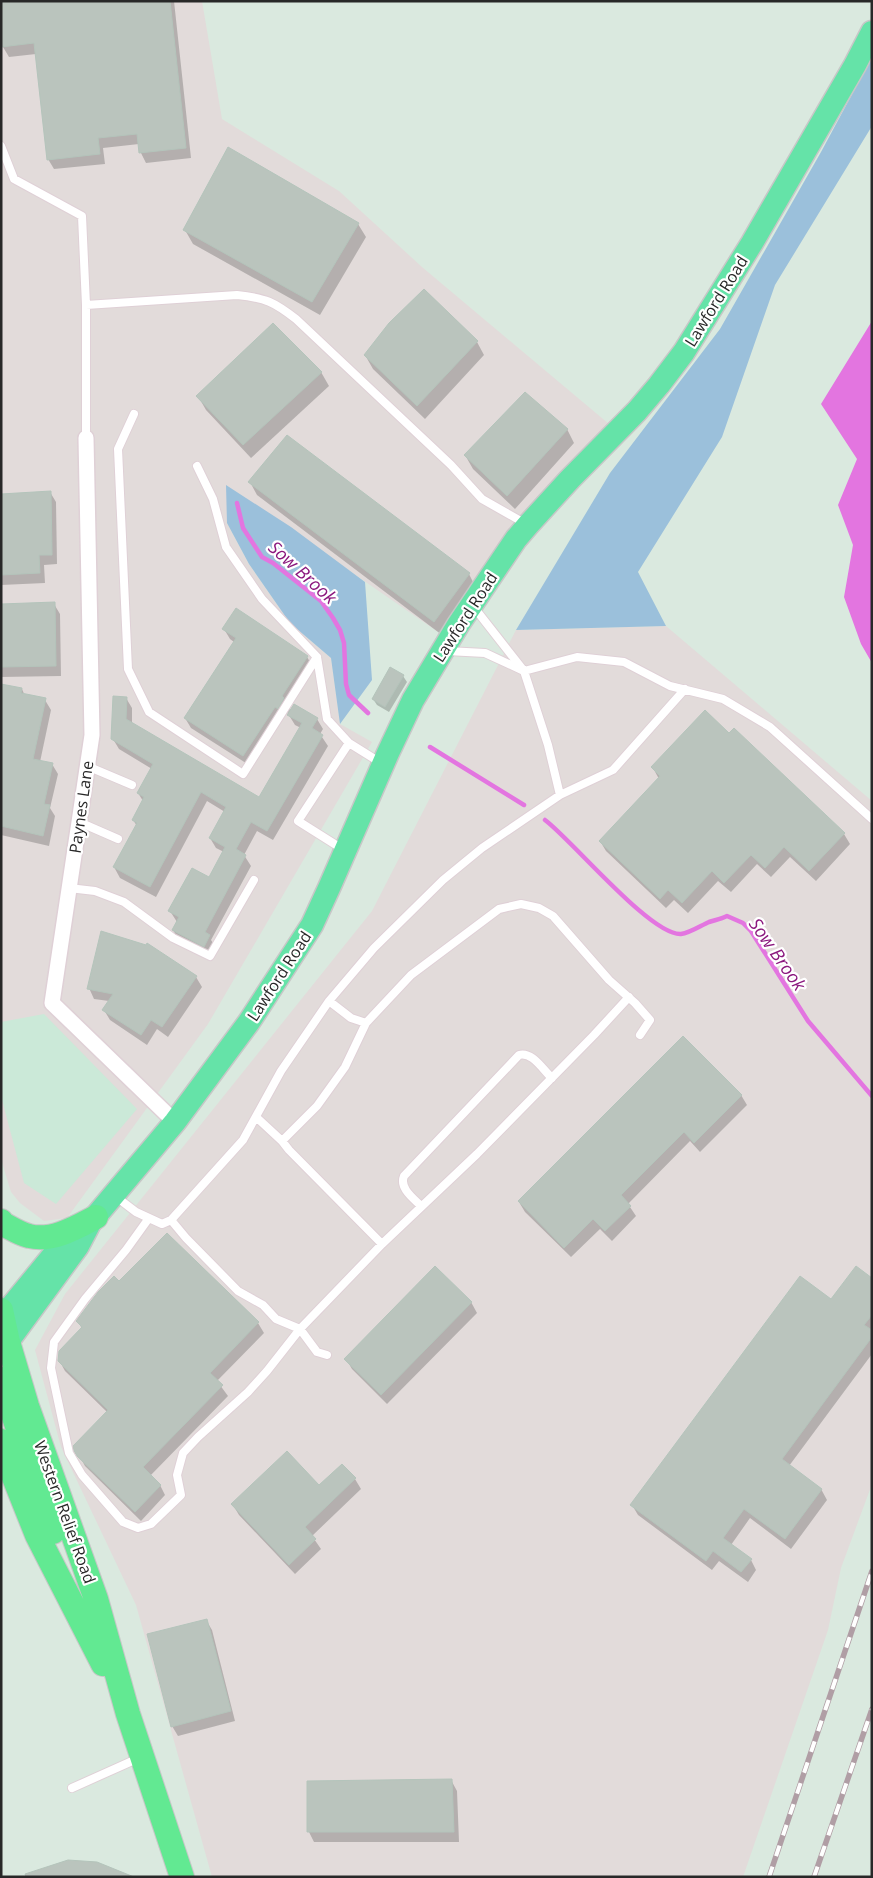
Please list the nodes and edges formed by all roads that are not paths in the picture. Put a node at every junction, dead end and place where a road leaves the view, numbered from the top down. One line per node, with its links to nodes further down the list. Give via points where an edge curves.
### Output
1 (872, 32): 7 (main road, Lawford Road, via 757,234 684,352 637,411)
2 (1, 146): 3 (lane, via 14,179 82,216)
3 (86, 305): 5 (lane); 7 (lane, via 238,295 260,297 278,305 451,465 482,499)
4 (134, 414): 10 (lane, via 118,449 127,659 128,669 149,712 243,774)
5 (86, 438): 15 (street, Paynes Lane, via 92,735)
6 (197, 466): 10 (lane, via 212,499 226,547 262,599)
7 (528, 525): 8 (main road, Lawford Road)
8 (472, 604): 9 (main road, Lawford Road); 11 (lane)
9 (442, 651): 11 (lane, via 485,652); 14 (main road, Lawford Road)
10 (317, 657): 13 (lane, via 327,719)
11 (524, 671): 12 (lane, via 577,657 624,662 670,686); 17 (lane)
12 (685, 690): 17 (lane, via 613,770); 18 (lane, via 723,699 770,727)
13 (349, 743): 14 (lane); 21 (lane, via 298,821)
14 (383, 764): 21 (main road, Lawford Road)
15 (87, 766): 16 (lane); 19 (street, Paynes Lane)
16 (132, 785)
17 (560, 795): 25 (lane, via 482,848 443,880 374,948)
18 (872, 820)
19 (79, 822): 20 (lane); 23 (street, Paynes Lane)
20 (118, 839)
21 (345, 851): 30 (main road, Lawford Road, via 312,925 249,1022)
22 (254, 880): 23 (lane, via 210,956 173,938 124,902 95,892)
23 (69, 888): 30 (street, Paynes Lane, via 52,1003)
24 (628, 997): 26 (lane, via 553,916 539,908 521,904 499,909 418,970); 27 (lane, via 650,1020); 28 (lane)
25 (329, 1001): 26 (lane, via 351,1018); 29 (lane, via 281,1071)
26 (366, 1024): 31 (lane, via 345,1067 317,1106)
27 (640, 1035)
28 (552, 1078): 33 (lane); 33 (lane, via 529,1056 519,1055 404,1176 403,1186)
29 (256, 1117): 31 (lane); 36 (lane, via 243,1140)
30 (175, 1122): 32 (main road, Lawford Road)
31 (282, 1141): 38 (lane)
32 (114, 1196): 34 (lane); 35 (main road, Lawford Road)
33 (421, 1206): 38 (lane)
34 (149, 1218): 36 (lane, via 162,1224); 40 (lane, via 54,1342 51,1368 69,1453 82,1475 123,1522 138,1528 152,1524 175,1502 181,1495 177,1475 183,1454 248,1392)
35 (93, 1220): 37 (highway, via 65,1234 41,1236 29,1236); 39 (main road, Lawford Road, via 65,1242); 41 (main road, Lawford Road, via 78,1246)
36 (171, 1220): 40 (lane, via 238,1291 263,1305 276,1319)
37 (1, 1221)
38 (382, 1244): 40 (lane)
39 (2, 1315): 41 (highway, Western Relief Road)
40 (300, 1329): 42 (lane, via 317,1352)
41 (5, 1346): 48 (highway, Western Relief Road, via 96,1599)
42 (327, 1355)
43 (1, 1379): 47 (highway)
44 (1, 1441): 46 (highway, Western Relief Road)
45 (1, 1487): 46 (highway)
46 (34, 1525): 47 (highway, Western Relief Road)
47 (91, 1640): 48 (highway, Western Relief Road)
48 (128, 1714): 49 (highway, Western Relief Road)
49 (143, 1756): 50 (lane); 51 (highway, Western Relief Road)
50 (72, 1788)
51 (182, 1877)

